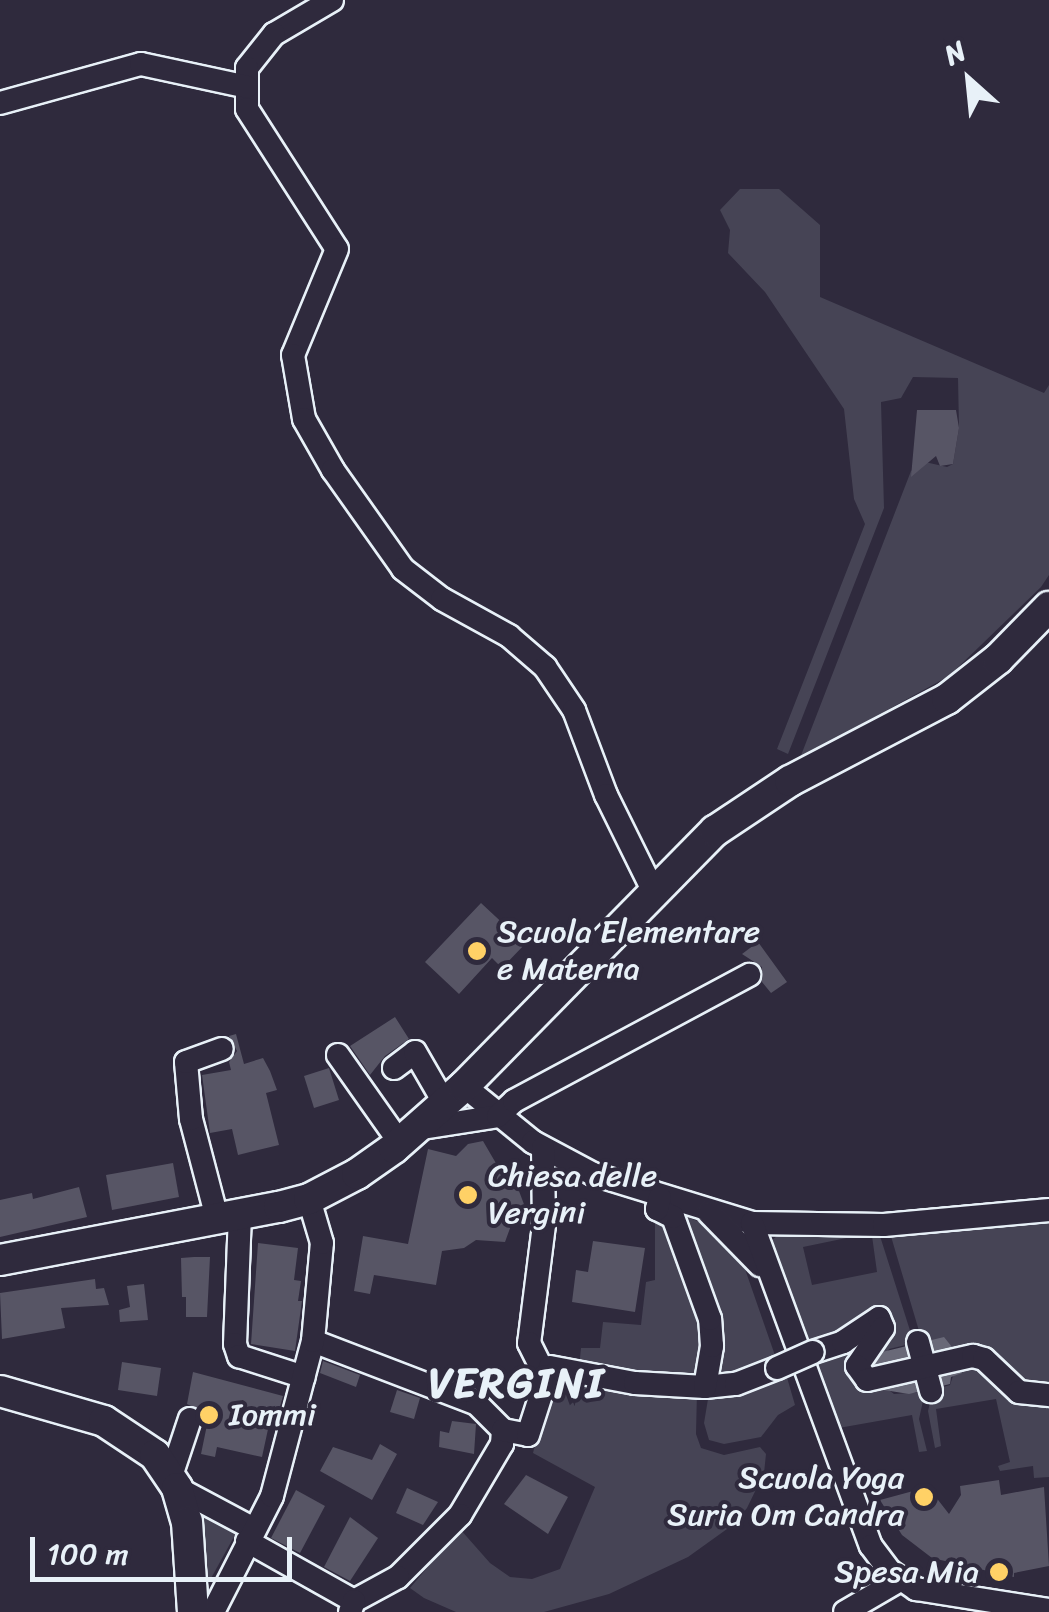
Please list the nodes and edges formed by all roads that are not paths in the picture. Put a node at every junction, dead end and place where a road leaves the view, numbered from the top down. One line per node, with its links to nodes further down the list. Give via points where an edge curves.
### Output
1 (332, 0): 2 (street, via 274,34 247,68)
2 (247, 87): 3 (street, via 141,64); 5 (street, via 247,109 337,249 293,356 304,419 403,570 509,636 545,667 574,710)
3 (0, 103)
4 (1049, 607): 5 (main road, via 947,699 790,781 714,831)
5 (653, 890): 10 (main road)
6 (748, 975): 11 (street, via 514,1100)
7 (222, 1049): 18 (street, via 186,1062 191,1119)
8 (338, 1055): 9 (street)
9 (381, 1080): 10 (street, via 416,1052); 12 (street)
10 (455, 1095): 11 (street); 12 (main road)
11 (498, 1116): 12 (street); 13 (street)
12 (408, 1136): 15 (main road)
13 (543, 1148): 14 (street); 25 (street, via 544,1225 529,1343)
14 (660, 1197): 16 (street); 27 (street, via 656,1209 672,1217 710,1319)
15 (309, 1199): 18 (main road); 22 (street, via 322,1243)
16 (706, 1210): 19 (street); 21 (street, via 744,1245)
17 (1049, 1210): 19 (street, via 884,1225)
18 (228, 1216): 20 (main road); 26 (street, via 239,1356)
19 (752, 1224): 21 (street)
20 (0, 1260)
21 (773, 1287): 35 (street, via 870,1546)
22 (312, 1342): 26 (street); 32 (street, via 477,1404)
23 (918, 1342): 24 (street)
24 (924, 1366): 27 (street, bridge, via 862,1377 856,1366 883,1328 879,1318 843,1342 736,1384); 29 (street); 30 (street, via 957,1357 984,1359 1020,1392)
25 (549, 1374): 27 (street); 32 (street, via 528,1435)
26 (304, 1377): 34 (street, via 272,1496)
27 (705, 1387)
28 (0, 1390): 33 (main road, via 104,1421 155,1455)
29 (930, 1391)
30 (1049, 1395)
31 (190, 1420): 33 (street)
32 (503, 1430): 36 (street, via 502,1444 460,1515 398,1577)
33 (174, 1482): 34 (street); 39 (main road, via 187,1522)
34 (251, 1535): 36 (street); 40 (street)
35 (900, 1580): 37 (street); 41 (street)
36 (352, 1607)
37 (1008, 1609): 38 (street)
38 (1049, 1610)
39 (193, 1612)
40 (213, 1612)
41 (845, 1612)

